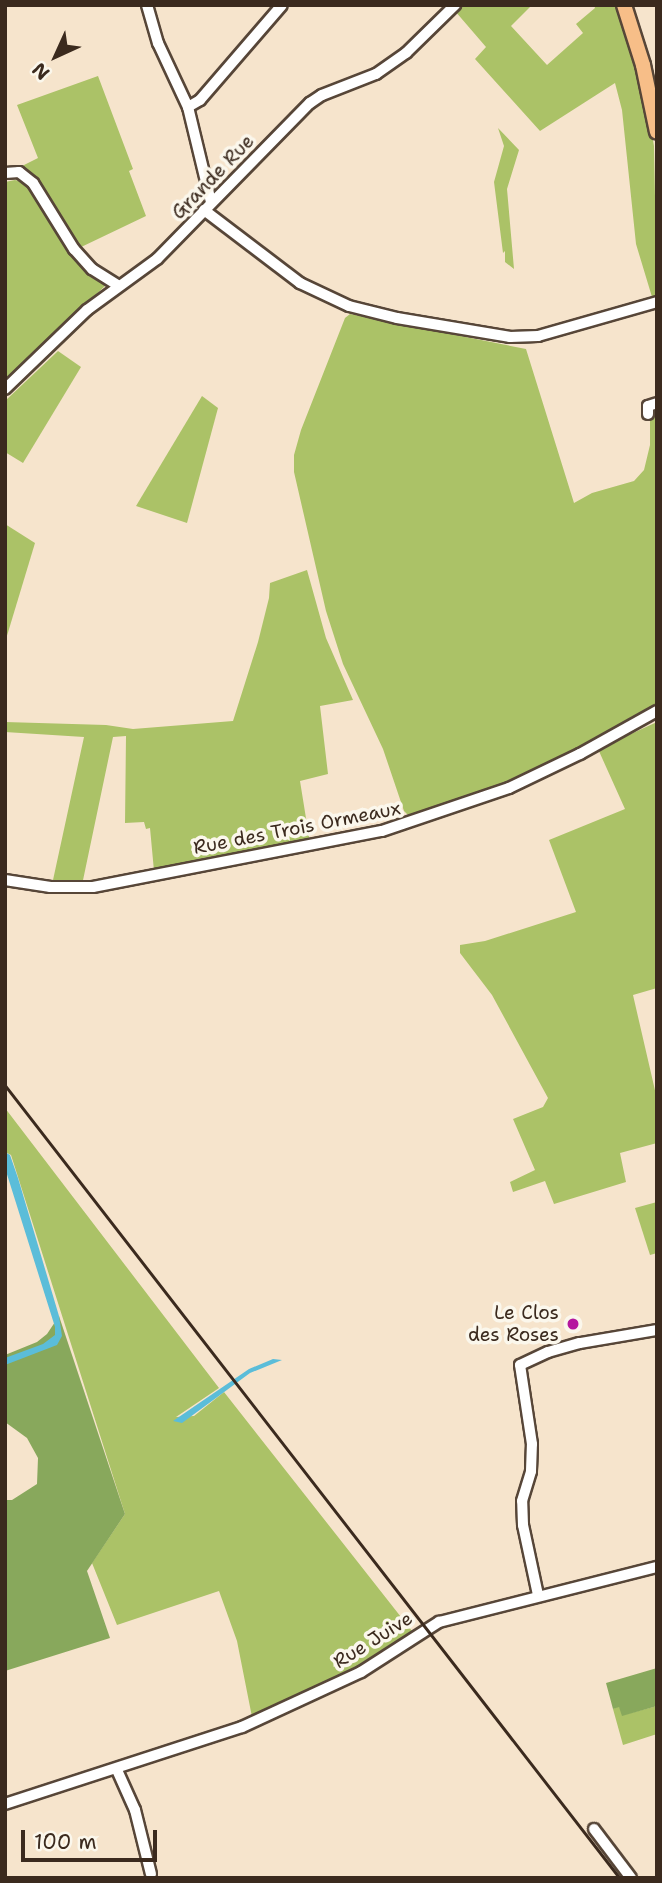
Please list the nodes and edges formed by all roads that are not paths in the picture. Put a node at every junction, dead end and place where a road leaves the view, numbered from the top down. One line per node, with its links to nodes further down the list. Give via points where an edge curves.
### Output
1 (147, 5): 5 (street, via 158,43)
2 (282, 5): 5 (street, via 200,100)
3 (455, 5): 8 (street, Grande Rue, via 406,53 376,74 310,103)
4 (625, 5): 6 (main road)
5 (188, 107): 8 (street)
6 (657, 132)
7 (5, 173): 9 (street, via 19,172 33,183 74,249 92,269)
8 (208, 206): 9 (street, Grande Rue, via 157,259); 10 (street, via 300,283 349,306 397,318 510,337 538,336)
9 (118, 285): 11 (street, Grande Rue)
10 (657, 302)
11 (5, 389)
12 (657, 403): 13 (street, via 648,406)
13 (648, 414)
14 (657, 711): 15 (street, Rue des Trois Ormeaux, via 509,788 374,834 93,887)
15 (5, 880)
16 (657, 1330): 18 (street, via 580,1343 520,1365 532,1444 531,1471 522,1501 523,1525)
17 (657, 1567): 18 (street, Rue Juive)
18 (538, 1595): 19 (street, Rue Juive, via 439,1622 346,1680 242,1727)
19 (117, 1770): 20 (street, Rue Juive); 22 (street, via 135,1810)
20 (5, 1804)
21 (594, 1829): 23 (street)
22 (151, 1874)
23 (631, 1878)

